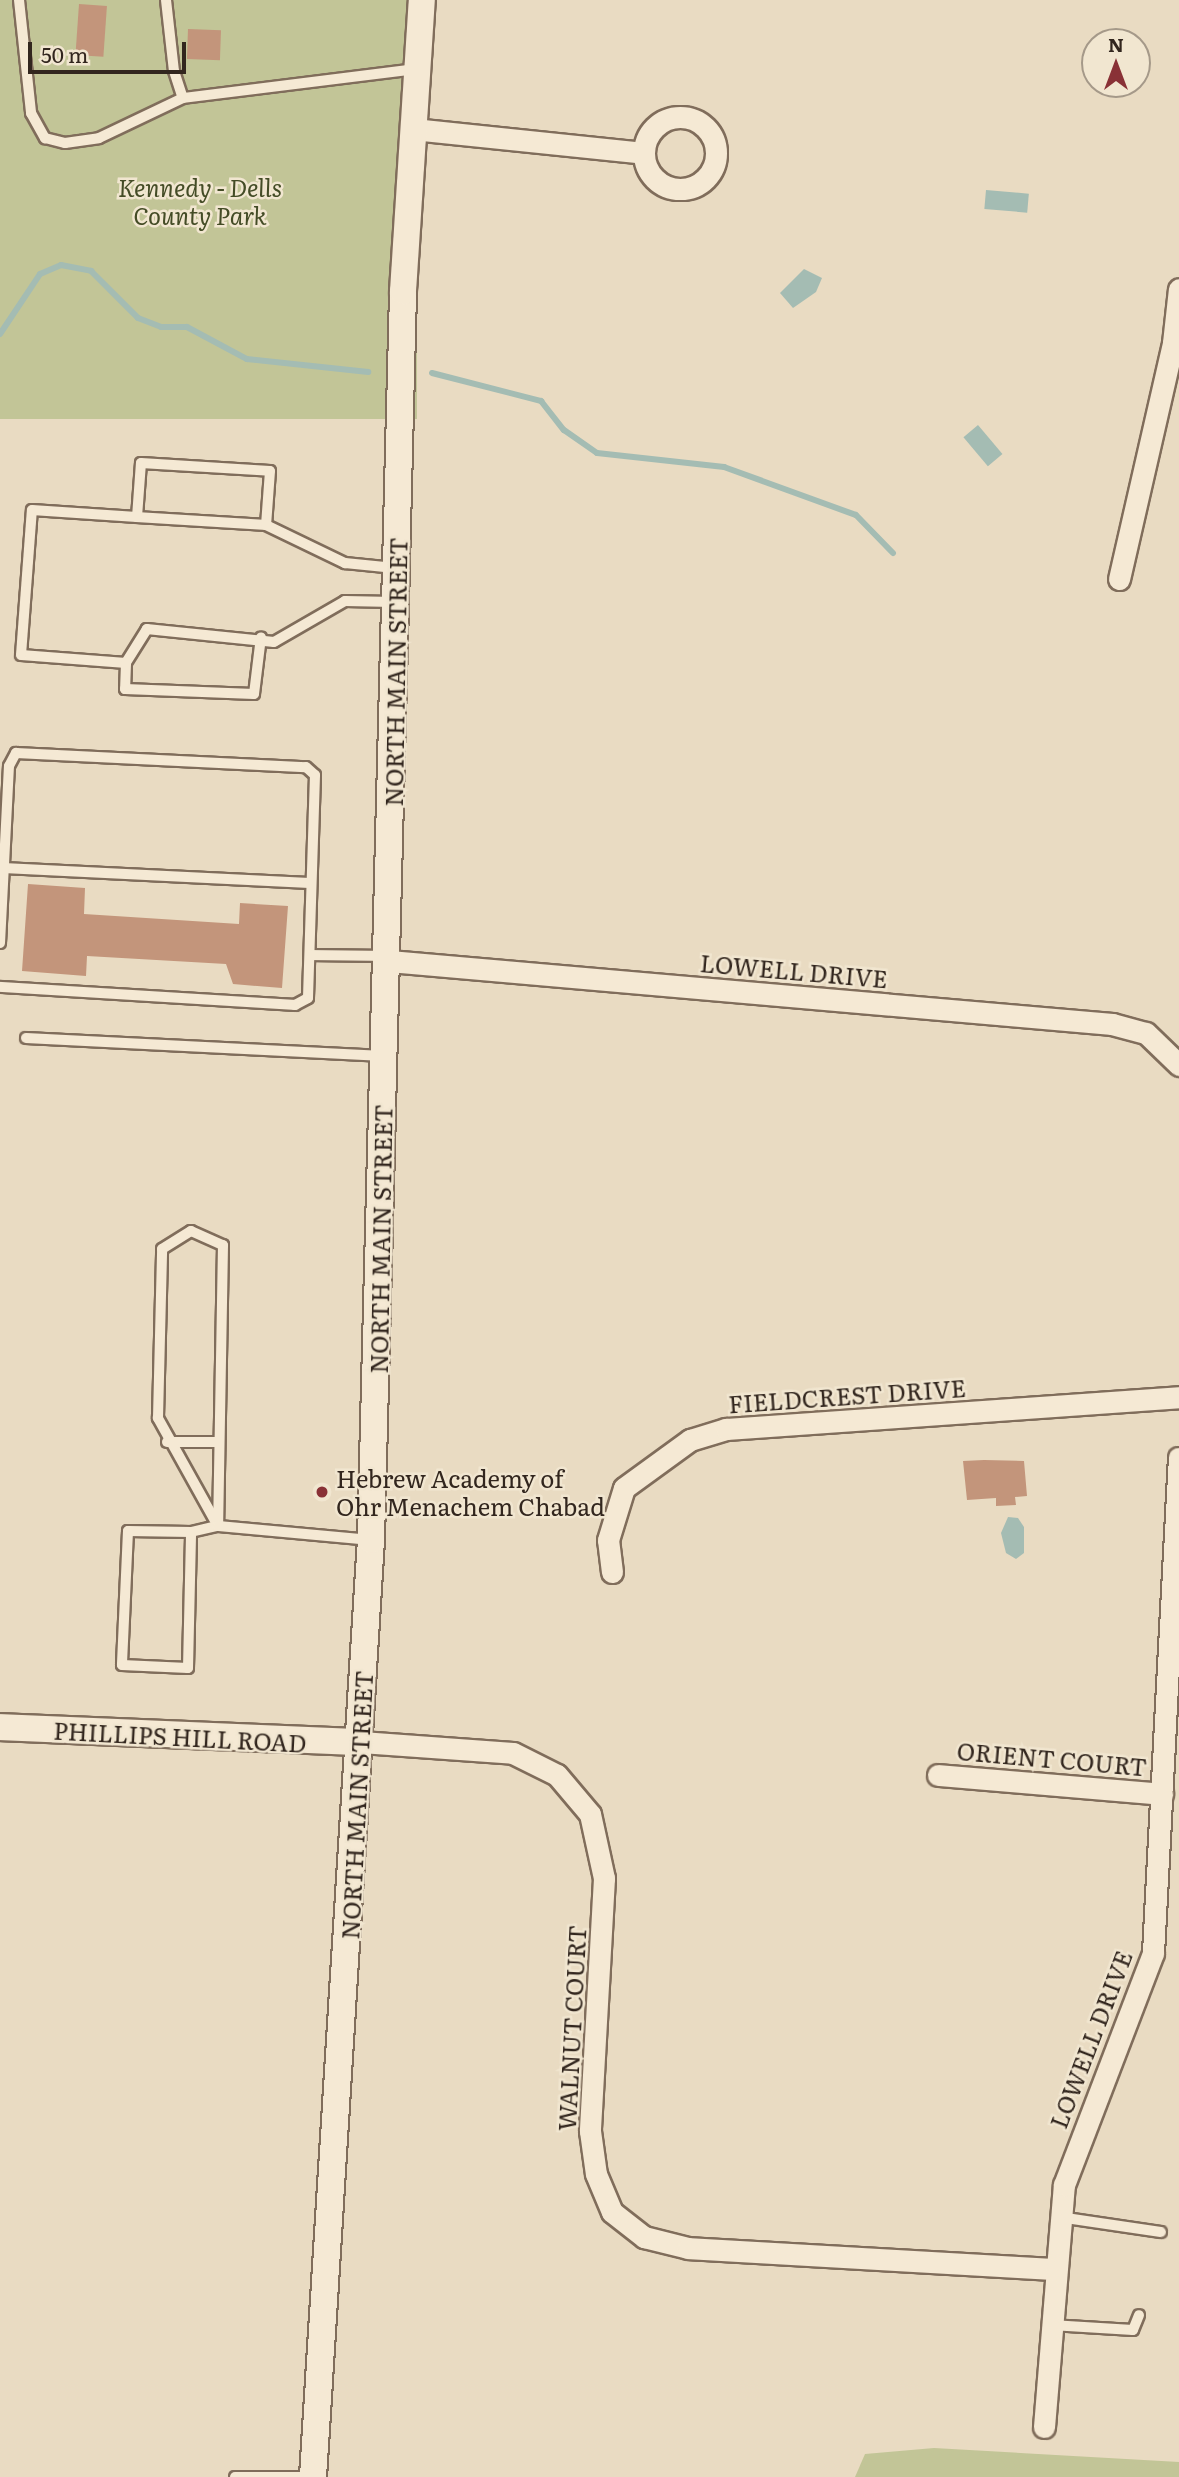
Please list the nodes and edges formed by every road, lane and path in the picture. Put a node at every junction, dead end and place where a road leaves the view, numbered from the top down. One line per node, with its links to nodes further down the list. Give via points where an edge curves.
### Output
1 (19, 0): 5 (lane, via 31,113 45,138 99,138)
2 (166, 0): 5 (lane)
3 (422, 0): 4 (street, NORTH MAIN STREET)
4 (417, 69): 5 (lane); 6 (street, NORTH MAIN STREET)
5 (183, 98)
6 (413, 129): 7 (street); 11 (street, NORTH MAIN STREET)
7 (644, 153)
8 (1179, 289): 12 (street, via 1173,343)
9 (137, 517): 10 (lane); 10 (lane, via 141,463 270,471); 15 (lane, via 32,510 20,655)
10 (266, 525): 11 (lane, via 345,563)
11 (397, 568): 13 (street, NORTH MAIN STREET)
12 (1119, 579)
13 (396, 601): 14 (lane, via 345,601 274,642); 20 (street, NORTH MAIN STREET)
14 (261, 637): 15 (lane, via 147,629); 15 (lane, via 254,694 125,689)
15 (126, 663)
16 (3, 868): 17 (lane); 17 (lane, via 9,766 26,750 306,767 315,775); 18 (lane)
17 (310, 883): 19 (lane)
18 (0, 943)
19 (313, 955): 20 (lane); 21 (lane, via 308,998 295,1005)
20 (389, 958): 23 (street, NORTH MAIN STREET); 24 (street, LOWELL DRIVE, via 1111,1024 1146,1033)
21 (0, 987)
22 (26, 1038): 23 (lane)
23 (384, 1056): 31 (street, NORTH MAIN STREET)
24 (1179, 1065)
25 (1179, 1397): 32 (street, FIELDCREST DRIVE, via 726,1429 690,1440 624,1488 608,1540)
26 (167, 1442): 27 (lane); 27 (lane, via 158,1418 162,1249 191,1231 223,1245); 29 (lane)
27 (219, 1442): 29 (lane)
28 (1179, 1458): 36 (street, LOWELL DRIVE)
29 (218, 1526): 30 (lane); 31 (lane)
30 (191, 1532): 30 (lane, via 188,1668 122,1665 128,1531)
31 (371, 1541): 34 (street, NORTH MAIN STREET)
32 (612, 1572)
33 (0, 1727): 34 (street, PHILLIPS HILL ROAD)
34 (361, 1742): 39 (street, WALNUT COURT, via 513,1754 557,1775 590,1814 604,1878 590,2131 596,2174 612,2212 644,2237 688,2248); 45 (street, NORTH MAIN STREET)
35 (938, 1775): 36 (street, ORIENT COURT)
36 (1162, 1794): 37 (street, LOWELL DRIVE, via 1153,1953 1080,2135)
37 (1059, 2217): 38 (lane); 39 (street, LOWELL DRIVE)
38 (1161, 2232)
39 (1055, 2269): 41 (street, LOWELL DRIVE)
40 (1139, 2315): 41 (lane, via 1133,2330)
41 (1051, 2325): 42 (street, LOWELL DRIVE)
42 (1044, 2427)
43 (235, 2477): 44 (lane)
44 (303, 2477)
45 (313, 2477)

